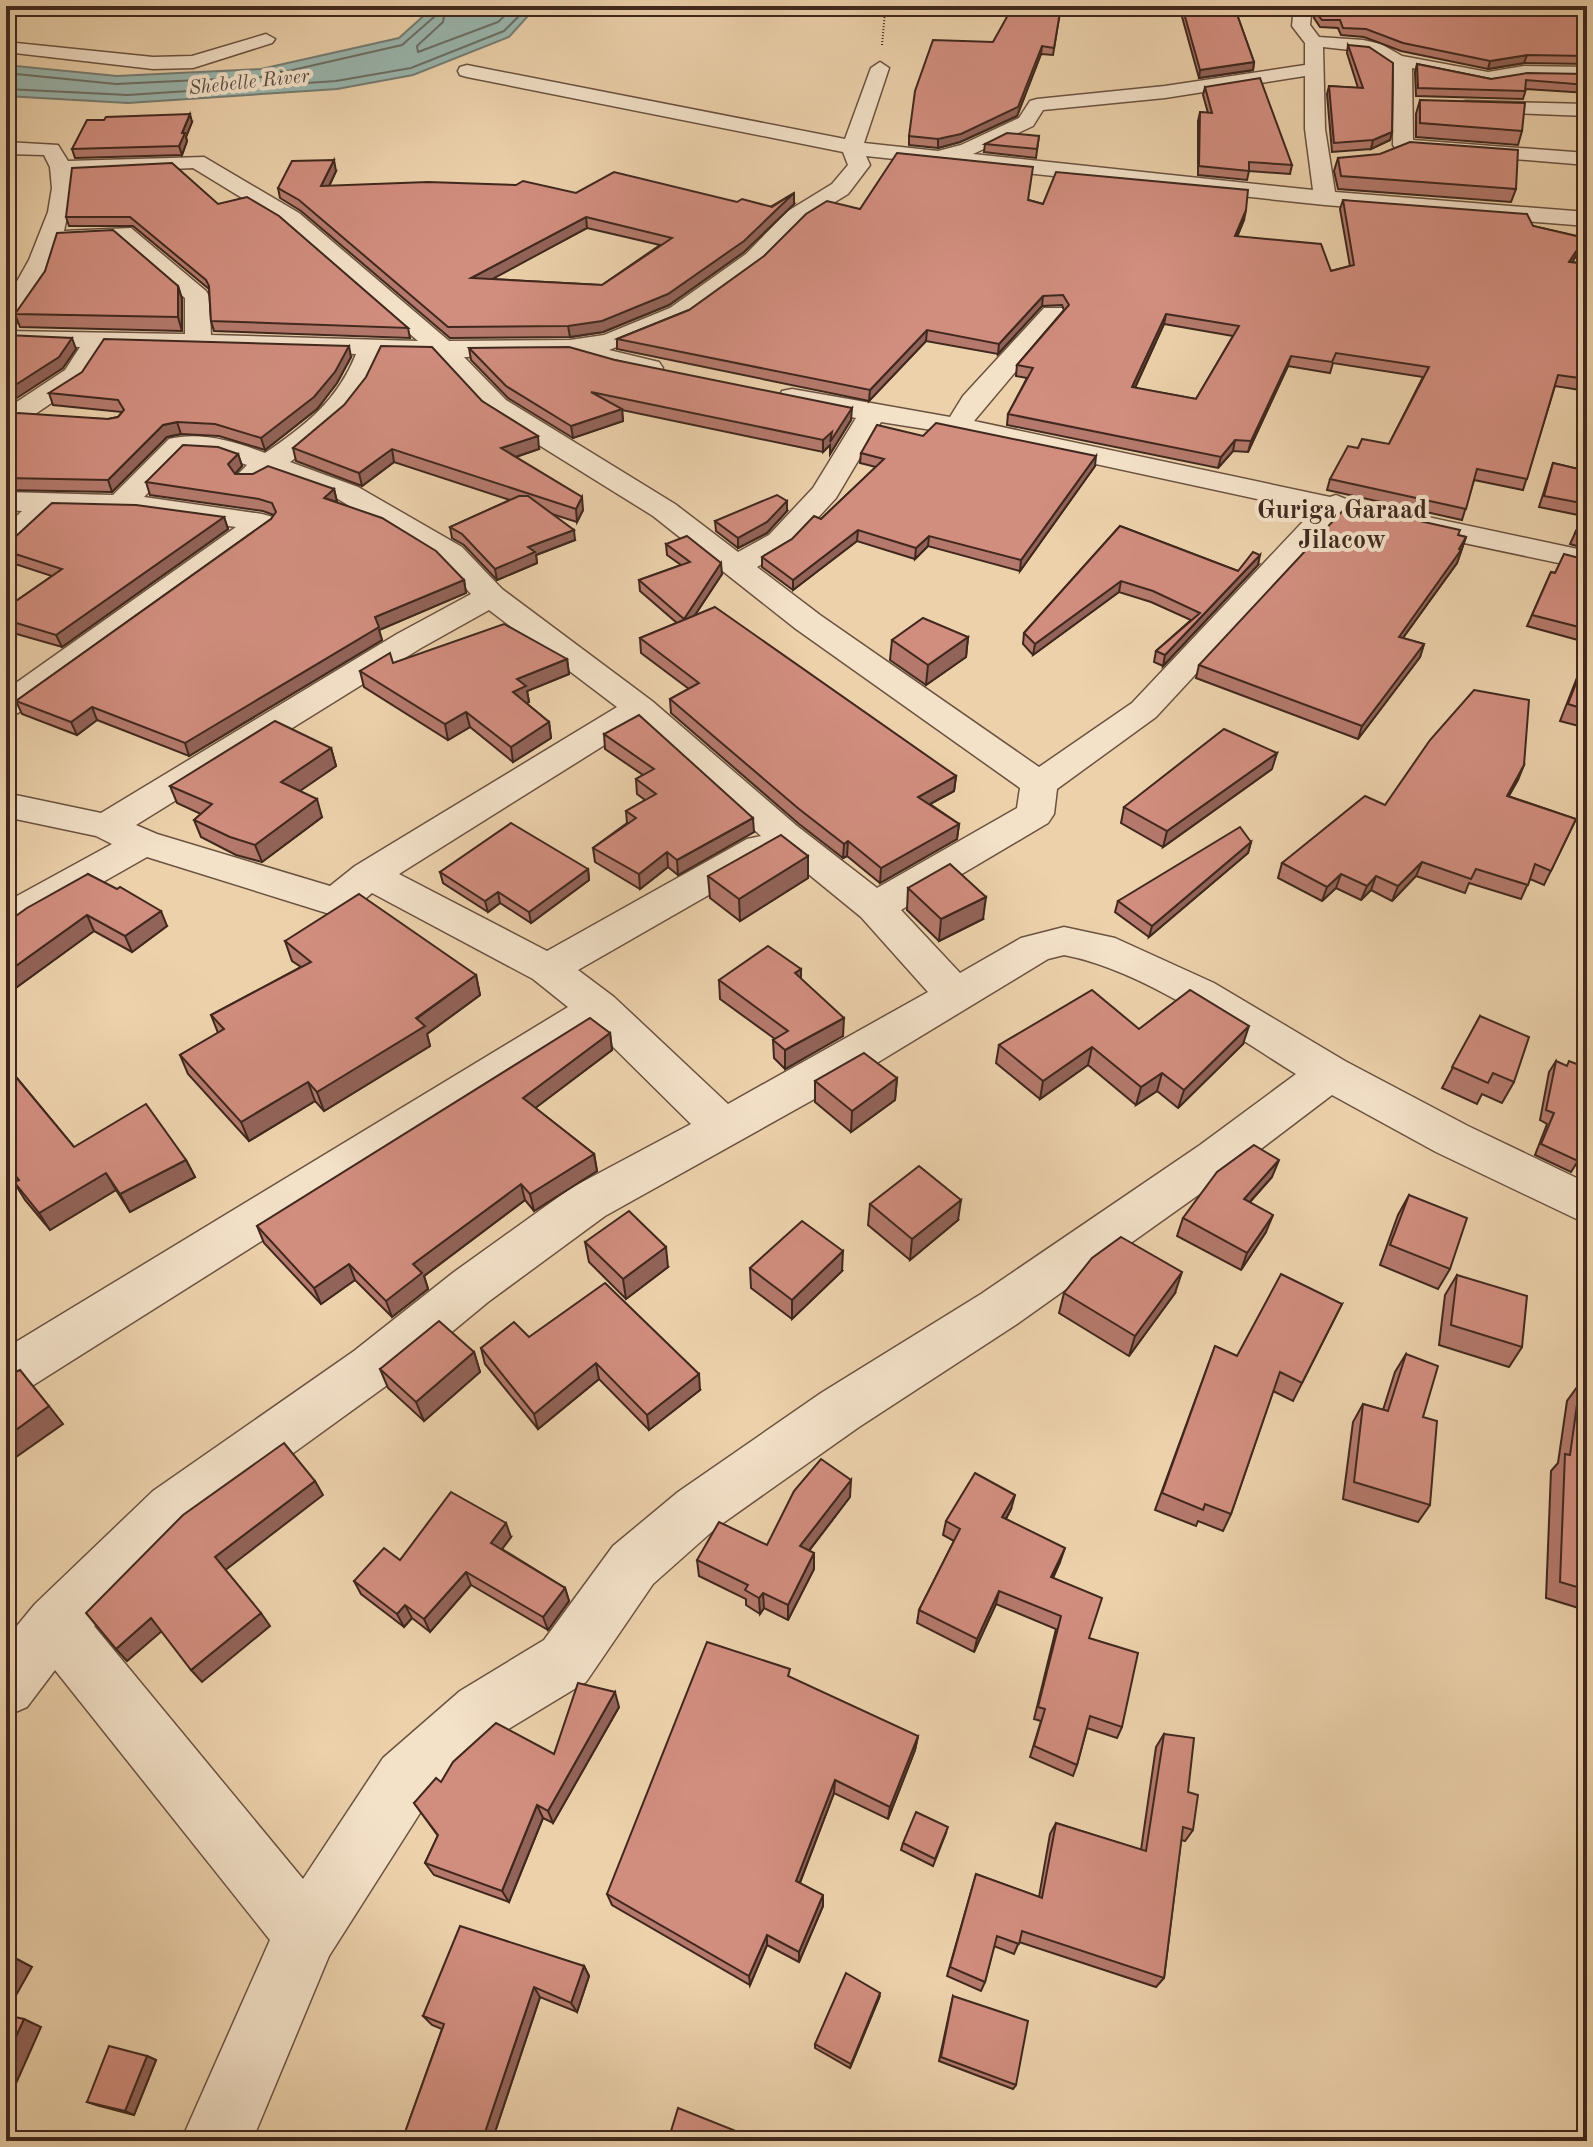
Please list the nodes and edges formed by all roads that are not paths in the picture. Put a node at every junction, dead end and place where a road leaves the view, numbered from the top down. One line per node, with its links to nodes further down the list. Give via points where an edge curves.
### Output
1 (1303, 6): 3 (street, via 1301,26)
2 (266, 39): 4 (street, via 193,62 153,63)
3 (1314, 42): 5 (street, via 1373,48); 7 (street)
4 (6, 47)
5 (1398, 59): 10 (street); 11 (street)
6 (880, 68): 15 (street)
7 (1315, 69): 16 (street, via 1037,105 1026,122 966,150); 18 (street)
8 (467, 71): 15 (street)
9 (1587, 73): 10 (street, via 1524,72)
10 (1488, 78): 13 (street, via 1540,102)
11 (1404, 105): 13 (street, via 1437,105); 13 (street, via 1396,148)
12 (1587, 110): 13 (street)
13 (1541, 133): 17 (street); 22 (street, via 1559,187)
14 (6, 148): 20 (street, via 51,149)
15 (852, 148): 16 (street); 30 (street, via 859,165 840,189 796,216 754,259 679,313 609,342)
16 (929, 156): 21 (street)
17 (1587, 159)
18 (1321, 162): 19 (street); 21 (street)
19 (1346, 162)
20 (60, 168): 23 (street, via 59,222); 29 (street, via 197,161 291,218)
21 (1325, 198): 22 (street)
22 (1579, 218)
23 (51, 237): 25 (street); 27 (street, via 123,233 197,296)
24 (1053, 313): 36 (street)
25 (7, 330): 26 (street)
26 (98, 339): 27 (street); 34 (street, via 75,375)
27 (198, 340): 28 (street)
28 (372, 346): 29 (street); 37 (street, via 363,376 331,420)
29 (443, 349): 30 (street); 45 (street, via 496,406 664,510)
30 (563, 349): 31 (street)
31 (677, 373)
32 (768, 392): 33 (street)
33 (873, 413): 36 (street); 45 (street, via 826,492 780,541)
34 (12, 417): 35 (street)
35 (63, 417)
36 (957, 426): 40 (street)
37 (266, 465): 39 (street, via 226,448 179,445); 42 (street); 46 (street, via 348,493 451,554)
38 (6, 501): 41 (street)
39 (120, 504): 41 (street); 42 (street)
40 (1336, 504): 44 (street); 49 (street, via 1144,710)
41 (46, 505): 43 (street)
42 (201, 512): 47 (street, via 262,523)
43 (6, 542)
44 (1587, 560)
45 (735, 567): 49 (street)
46 (491, 596): 48 (street); 51 (street, via 409,641)
47 (6, 706)
48 (640, 708): 52 (street); 53 (street)
49 (1039, 784): 54 (street, via 1035,814)
50 (6, 805): 51 (street)
51 (125, 834): 53 (street, via 336,902); 55 (street)
52 (784, 835): 54 (street); 56 (street)
53 (369, 875): 56 (street)
54 (875, 907): 57 (street)
55 (6, 919)
56 (548, 969): 58 (street)
57 (954, 994): 59 (street, via 1035,948 1064,941 1101,948 1199,994); 60 (street, via 837,1066)
58 (599, 1008): 60 (street); 62 (street)
59 (1329, 1073): 61 (street); 65 (street, via 1012,1300 697,1510 633,1565 565,1661 481,1712 405,1780)
60 (723, 1127): 63 (street, via 588,1202 372,1367 172,1509)
61 (1586, 1202)
62 (6, 1375)
63 (55, 1624): 64 (street); 65 (street)
64 (6, 1686)
65 (306, 1933): 66 (street)
66 (216, 2141)

